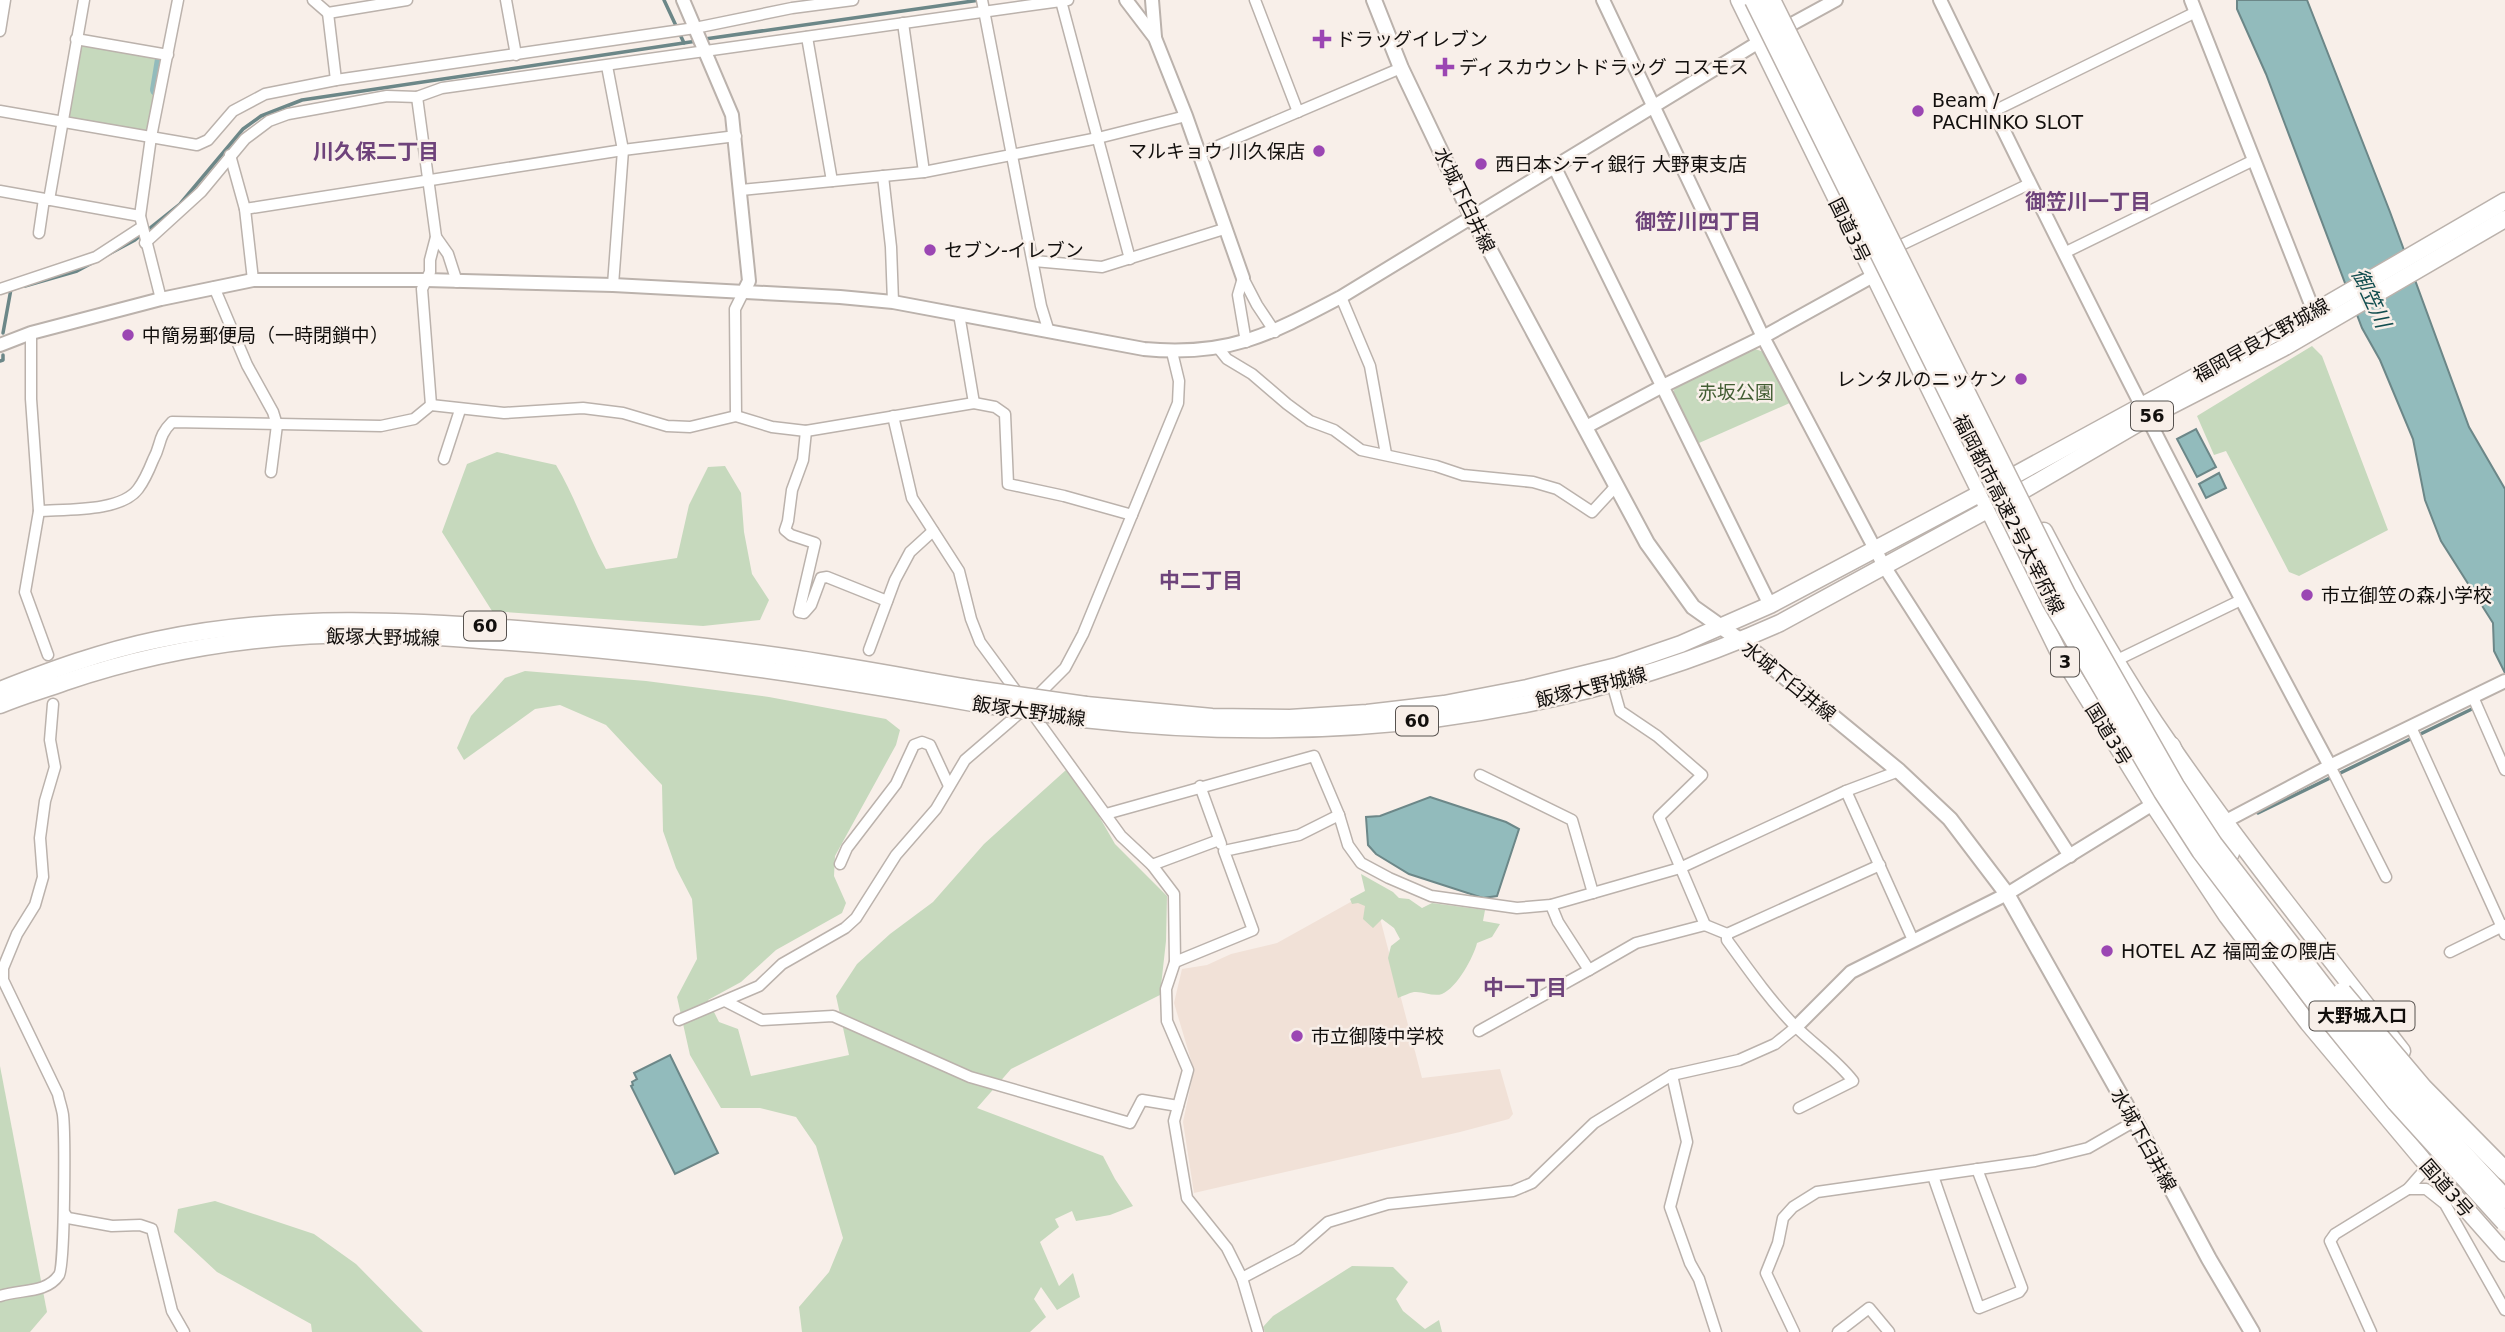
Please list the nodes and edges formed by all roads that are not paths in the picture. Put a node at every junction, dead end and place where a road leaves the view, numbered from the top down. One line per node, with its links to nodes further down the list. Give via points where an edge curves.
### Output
1 (5, 0): 28 (street)
2 (83, 0): 31 (street)
3 (178, 0): 34 (street)
4 (313, 0): 24 (street)
5 (407, 0): 24 (street)
6 (506, 0): 35 (street)
7 (683, 0): 27 (street)
8 (853, 0): 21 (street)
9 (1126, 0): 30 (street)
10 (1152, 0): 30 (street)
11 (1255, 0): 43 (street)
12 (1374, 0): 37 (main road, 水城下臼井線)
13 (1603, 0): 40 (street)
14 (1739, 0): 32 (main road, 国道3号 / 3)
15 (1754, 0): 185 (highway, 福岡都市高速2号太宰府線, bridge, via 2052,602 2163,792 2201,851 2319,1007 2396,1102)
16 (1771, 0): 183 (highway, 福岡都市高速2号太宰府線, bridge, via 2060,583 2175,786 2213,844 2332,998 2409,1094)
17 (1779, 0): 26 (main road, 国道3号 / 3)
18 (1836, 0): 26 (street)
19 (1940, 0): 42 (street)
20 (1064, 1): 23 (street); 48 (street)
21 (791, 4): 27 (street)
22 (2193, 6): 42 (street); 53 (street)
23 (983, 7): 25 (street); 52 (street)
24 (328, 13): 38 (street)
25 (903, 23): 29 (street); 55 (street)
26 (1791, 24): 32 (street); 72 (main road, 国道3号 / 3)
27 (695, 28): 33 (street); 35 (street)
28 (0, 31)
29 (807, 37): 33 (street); 58 (street)
30 (1155, 38): 44 (street)
31 (76, 40): 34 (street); 45 (street)
32 (1759, 42): 40 (street); 77 (main road, 国道3号 / 3)
33 (706, 52): 36 (street); 46 (street, via 733,116)
34 (168, 55): 47 (street)
35 (516, 55): 38 (street)
36 (607, 66): 39 (street, via 442,88); 49 (street)
37 (1401, 68): 43 (street); 65 (main road, 水城下臼井線)
38 (336, 80): 47 (street, via 265,94 233,111 208,140 197,145)
39 (417, 97): 51 (street, via 387,96 288,114 269,121); 57 (street)
40 (1655, 107): 54 (street); 94 (street)
41 (0, 110): 45 (street)
42 (1994, 111): 59 (street)
43 (1298, 112): 50 (street)
44 (1186, 116): 48 (street); 50 (street)
45 (62, 122): 47 (street); 62 (street)
46 (736, 136): 49 (street); 60 (street)
47 (152, 138): 67 (street)
48 (1098, 138): 52 (street); 75 (street)
49 (623, 150): 57 (street); 82 (street)
50 (1199, 154): 68 (street)
51 (230, 155): 64 (street); 71 (street, via 201,192)
52 (1012, 156): 55 (street); 76 (street)
53 (2254, 160): 74 (street); 89 (street)
54 (1555, 168): 65 (street); 99 (street)
55 (924, 172): 56 (street)
56 (883, 176): 58 (street); 88 (street)
57 (429, 181): 64 (street); 70 (street)
58 (832, 181): 60 (street)
59 (2029, 184): 72 (street); 74 (street)
60 (741, 190): 85 (street, via 749,281)
61 (0, 191): 62 (street)
62 (46, 200): 67 (street); 69 (street)
63 (2505, 201): 73 (main road, 福岡早良大野城線 / 56)
64 (244, 209): 79 (street)
65 (1472, 218): 86 (street); 107 (main road, 水城下臼井線)
66 (2505, 219): 73 (main road, 福岡早良大野城線 / 56)
67 (141, 222): 71 (street); 84 (street, via 96,257)
68 (1224, 229): 75 (street); 78 (street)
69 (39, 233)
70 (436, 237): 80 (street); 81 (street, via 448,254)
71 (145, 243): 87 (street)
72 (1899, 246): 112 (main road, 国道3号 / 3)
73 (2443, 246): 89 (main road, 福岡早良大野城線 / 56); 103 (main road, 福岡早良大野城線 / 56, via 2285,347)
74 (2064, 253): 103 (street)
75 (1130, 259): 76 (street, via 1102,267)
76 (1034, 261): 91 (street)
77 (1873, 276): 94 (street); 115 (main road, 国道3号 / 3)
78 (1243, 278): 92 (street); 95 (street, via 1238,295)
79 (253, 280): 80 (street); 83 (street)
80 (426, 280): 81 (street); 101 (street, via 422,289)
81 (457, 282): 82 (street)
82 (613, 285): 85 (street)
83 (215, 287): 87 (street); 106 (street)
84 (0, 289)
85 (744, 291): 88 (street); 104 (street, via 735,309)
86 (1341, 297): 92 (street); 109 (street, via 1370,366)
87 (161, 299): 93 (street)
88 (893, 302): 90 (street)
89 (2314, 312): 103 (main road, 福岡早良大野城線 / 56)
90 (959, 314): 91 (street); 100 (street)
91 (1049, 332): 98 (street)
92 (1275, 332): 95 (street)
93 (31, 334): 96 (street); 117 (street)
94 (1763, 337): 99 (street); 120 (street)
95 (1246, 342): 97 (street)
96 (0, 345)
97 (1219, 349): 98 (street); 109 (street, via 1310,421 1334,430 1361,450)
98 (1172, 352): 118 (street, via 1180,382 1178,403)
99 (1661, 387): 107 (street); 124 (street)
100 (974, 403): 105 (street); 118 (street, via 996,407 1005,414 1009,485)
101 (431, 405): 102 (street); 106 (street, via 414,419 381,426)
102 (460, 410): 104 (street, via 583,408 690,427); 110 (street)
103 (2144, 412): 112 (main road, 福岡早良大野城線 / 56); 114 (main road, 福岡早良大野城線 / 56); 122 (street)
104 (736, 416): 108 (street)
105 (893, 416): 108 (street); 119 (street, via 912,498)
106 (277, 425): 111 (street); 117 (street, via 172,422 162,432 156,456 138,489 127,500)
107 (1586, 427): 113 (main road, 水城下臼井線)
108 (806, 432): 123 (street, via 785,530 815,543 799,612 811,605 821,578 827,577)
109 (1386, 454): 113 (street, via 1463,475 1558,489 1592,512)
110 (444, 459)
111 (271, 472)
112 (2015, 475): 114 (main road, 国道3号 / 3); 115 (main road, 飯塚大野城線 / 60)
113 (1616, 486): 125 (main road, 水城下臼井線, via 1647,543 1693,607)
114 (2022, 491): 116 (main road, 飯塚大野城線 / 60); 129 (main road, 国道3号 / 3)
115 (1982, 493): 116 (main road, 国道3号 / 3); 120 (main road, 飯塚大野城線 / 60)
116 (1989, 509): 121 (main road, 飯塚大野城線 / 60); 148 (main road, 国道3号 / 3, via 2057,649)
117 (40, 511): 128 (street, via 25,592)
118 (1132, 515): 137 (street, via 1065,668)
119 (933, 531): 123 (street, via 911,552); 137 (street, via 959,571 980,642)
120 (1875, 549): 121 (street); 124 (main road, 飯塚大野城線 / 60)
121 (1884, 566): 126 (main road, 飯塚大野城線 / 60); 154 (street)
122 (2241, 600): 129 (street); 141 (street)
123 (887, 601): 127 (street)
124 (1770, 605): 125 (main road, 飯塚大野城線 / 60)
125 (1721, 626): 126 (main road, 水城下臼井線); 138 (main road, 飯塚大野城線 / 60, via 1617,666 1444,704 1290,718)
126 (1741, 640): 131 (main road, 飯塚大野城線 / 60); 143 (main road, 水城下臼井線)
127 (869, 650)
128 (48, 655)
129 (2115, 661): 140 (main road, 国道3号 / 3)
130 (2505, 681): 134 (street)
131 (1612, 683): 138 (main road, 飯塚大野城線 / 60, via 1482,712 1353,728 1211,730); 158 (street, via 1620,711 1702,775 1659,817)
132 (0, 690): 133 (main road, 飯塚大野城線 / 60, via 155,640 229,628 361,621 460,624 647,640 798,659)
133 (974, 696): 136 (main road, 飯塚大野城線 / 60, via 701,660 369,634 235,642 116,665); 138 (main road, 飯塚大野城線 / 60, bridge)
134 (2475, 697): 139 (street); 142 (street)
135 (53, 704): 184 (street, via 55,767 40,838 43,877 35,905 3,968 3,980 58,1094 63,1114)
136 (0, 705)
137 (1027, 706): 145 (street, via 965,760); 149 (street)
138 (1085, 712)
139 (2411, 727): 141 (street); 164 (street)
140 (2171, 746): 151 (main road, 国道3号 / 3); 180 (highway, 大野城入口, bridge, via 2192,793 2230,853 2423,1088)
141 (2330, 766): 151 (street); 159 (street)
142 (2505, 770)
143 (1899, 771): 147 (street); 161 (main road, 水城下臼井線, via 1950,819)
144 (1480, 775): 160 (street, via 1572,820)
145 (949, 786): 155 (street, via 930,745 914,745 896,784); 170 (street, via 936,809 896,855 856,918 782,964 759,986)
146 (1200, 786): 149 (street); 150 (street, via 1314,756); 152 (street)
147 (1846, 791): 157 (street); 158 (street)
148 (2153, 804): 154 (street); 178 (main road, 国道3号 / 3, via 2235,927 2308,1023)
149 (1106, 814): 156 (street, via 1121,836)
150 (1339, 815): 153 (street, via 1298,835); 162 (street, via 1348,845 1361,863 1421,892 1490,906)
151 (2227, 821): 183 (main road, 国道3号 / 3, via 2408,1059)
152 (1219, 839): 153 (street); 156 (street)
153 (1224, 851): 168 (street, via 1253,930)
154 (2070, 856): 161 (street)
155 (840, 864)
156 (1152, 865): 168 (street, via 1174,894)
157 (1880, 865): 165 (street); 166 (street)
158 (1679, 868): 160 (street); 163 (street)
159 (2386, 877)
160 (1593, 893): 162 (street)
161 (2007, 894): 166 (street); 177 (main road, 水城下臼井線)
162 (1551, 905): 169 (street)
163 (1705, 925): 165 (street); 169 (street, via 1636,943)
164 (2504, 929): 167 (street)
165 (1727, 934): 172 (street, via 1770,998)
166 (1913, 940): 172 (street, via 1851,972)
167 (2450, 952)
168 (1175, 962): 175 (street, via 1166,989 1167,1021 1188,1070)
169 (1589, 970): 173 (street)
170 (725, 1001): 171 (street); 175 (street, via 762,1020 833,1016 970,1077 1130,1122 1142,1100)
171 (679, 1020)
172 (1796, 1027): 174 (street, via 1775,1044 1738,1060); 176 (street, via 1853,1081)
173 (1479, 1031)
174 (1672, 1075): 187 (street, via 1594,1123 1532,1182 1513,1191 1388,1204 1342,1217 1328,1222 1297,1249); 192 (street, via 1687,1142 1670,1207)
175 (1178, 1106): 187 (street, via 1174,1121 1187,1198 1227,1248)
176 (1799, 1108)
177 (2135, 1121): 179 (street, via 2088,1148); 196 (main road, 水城下臼井線)
178 (2428, 1166): 182 (street); 186 (main road, 国道3号 / 3)
179 (1977, 1169): 181 (street); 181 (street, via 2022,1288 1979,1308)
180 (2505, 1171)
181 (1933, 1176): 193 (street, via 1817,1192 1783,1218 1766,1273)
182 (2408, 1189): 189 (street, via 2427,1189 2445,1205); 197 (street, via 2330,1241)
183 (2505, 1198)
184 (65, 1214): 188 (street, via 60,1273 46,1287); 190 (street, via 68,1219 152,1229 172,1311)
185 (2505, 1222)
186 (2505, 1253)
187 (1242, 1278): 191 (street)
188 (0, 1296)
189 (2505, 1310)
190 (184, 1332)
191 (1258, 1332)
192 (1716, 1332)
193 (1794, 1332)
194 (1838, 1332): 195 (street, via 1869,1308)
195 (1889, 1332)
196 (2252, 1332)
197 (2371, 1332)

